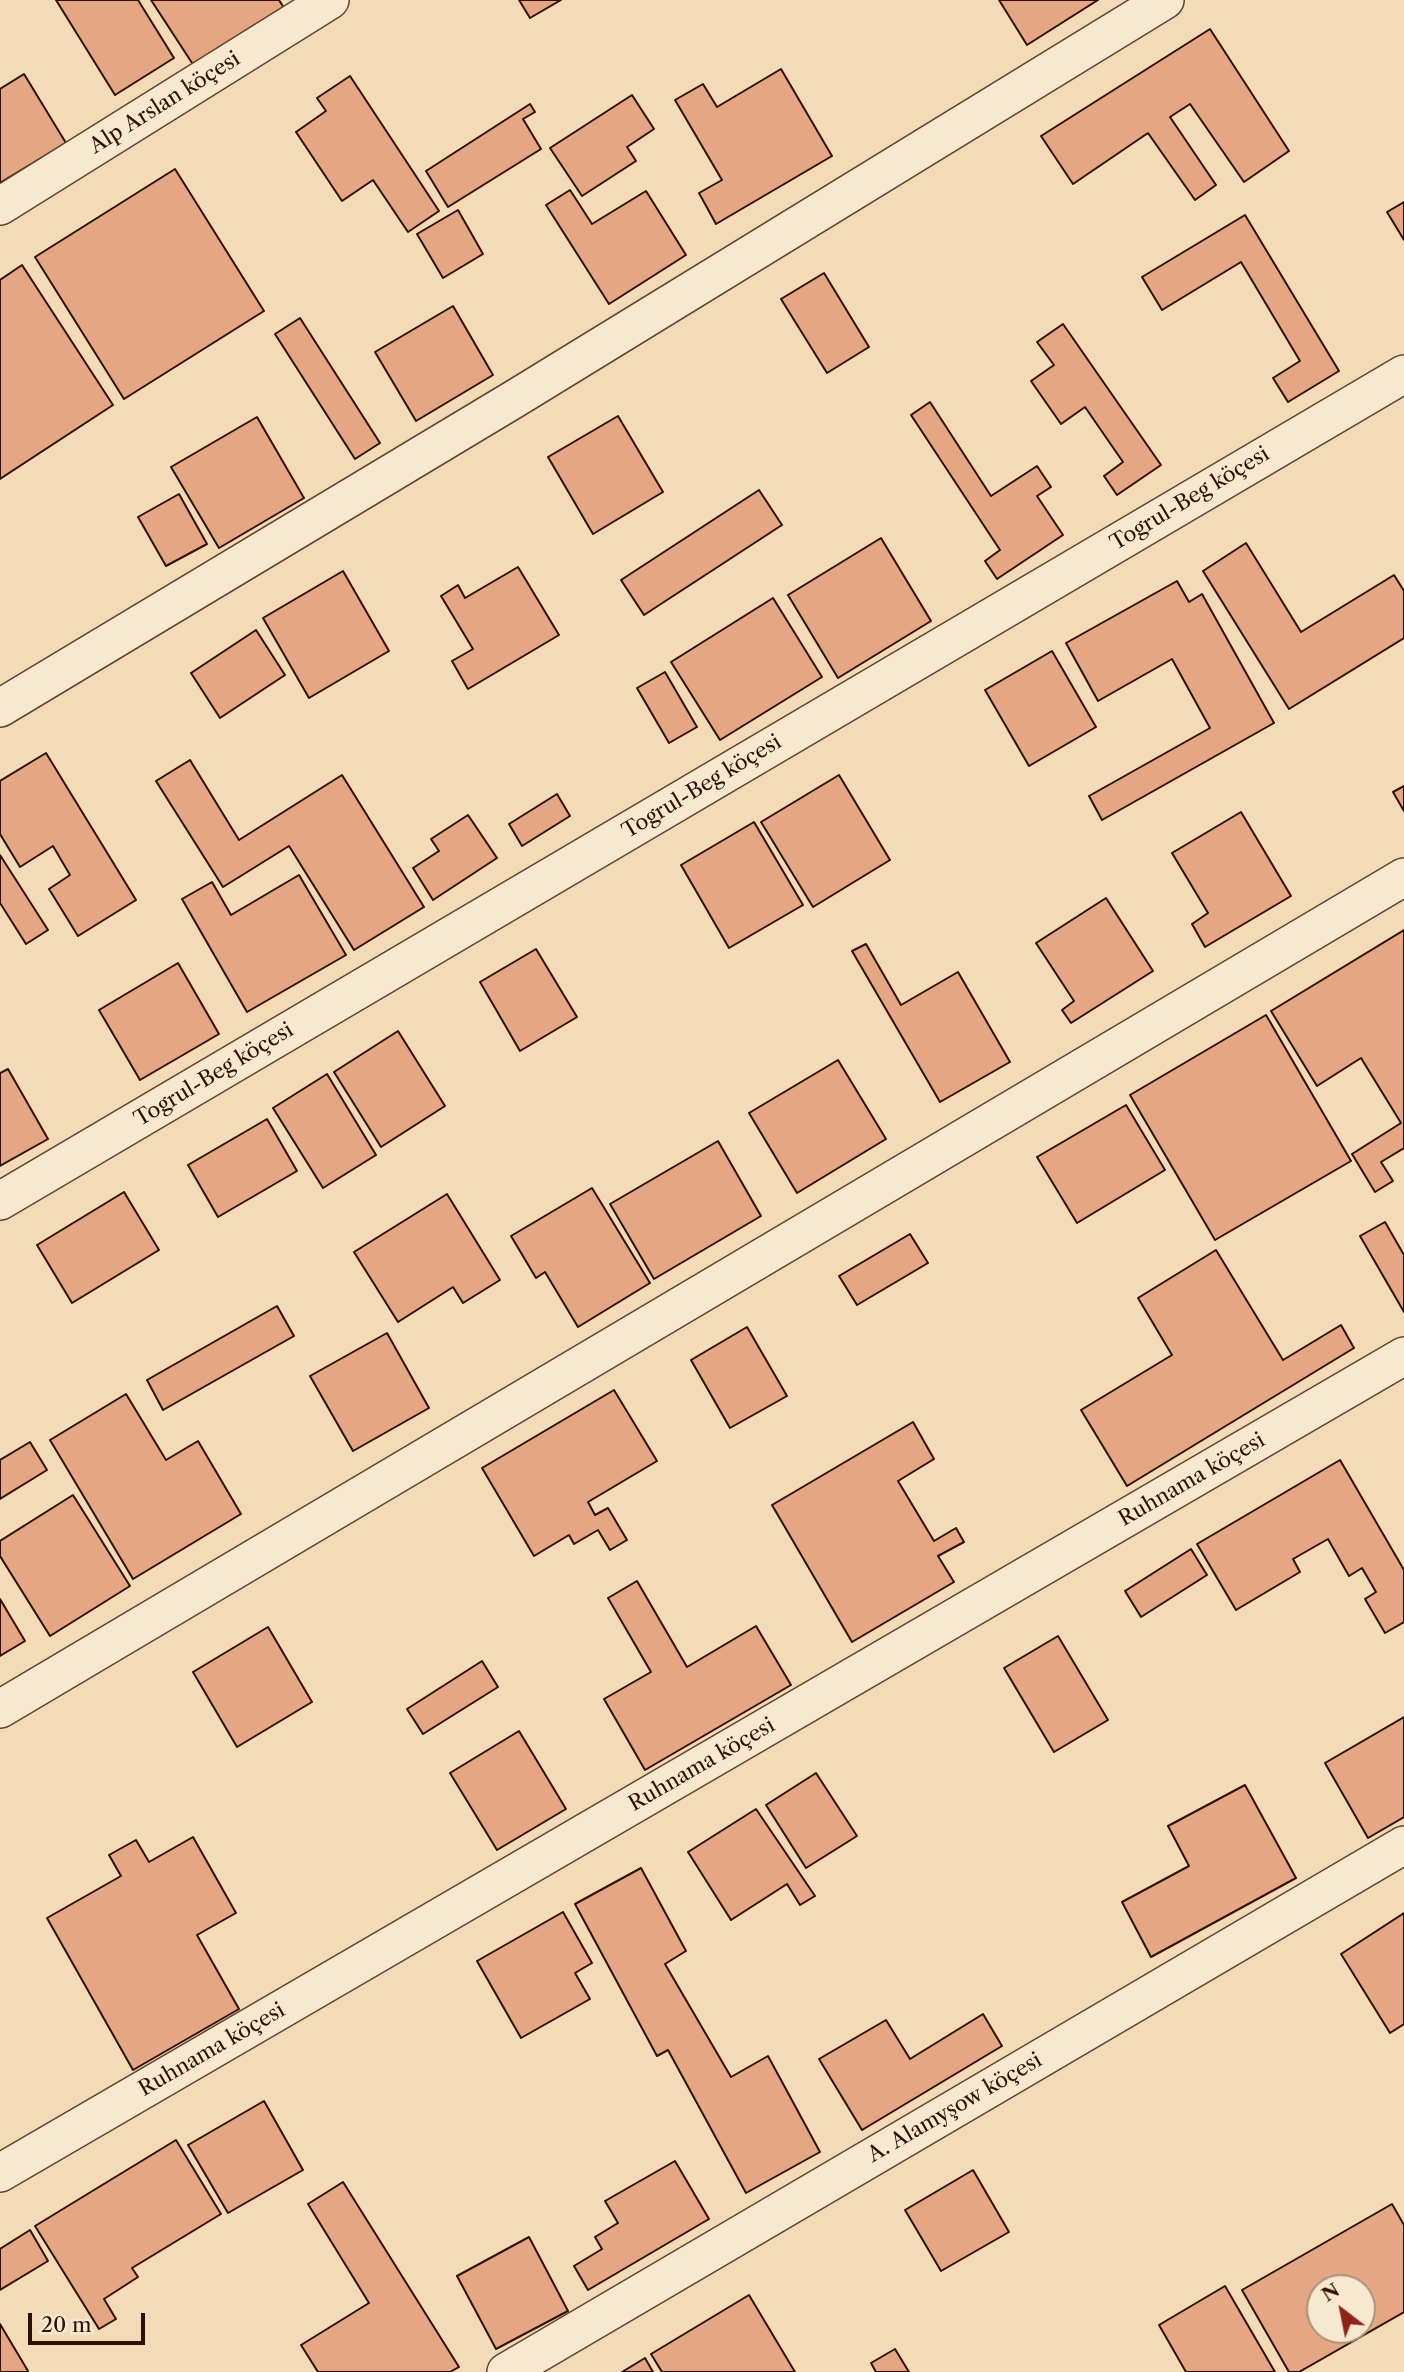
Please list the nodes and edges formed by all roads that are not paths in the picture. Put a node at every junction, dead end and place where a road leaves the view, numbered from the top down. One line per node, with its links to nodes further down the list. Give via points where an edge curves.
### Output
1 (330, 0): 3 (street, Alp Arslan köçesi)
2 (1165, 0): 5 (street)
3 (0, 206)
4 (1404, 374): 7 (street, Togrul-Beg köçesi)
5 (0, 708)
6 (1404, 877): 9 (street)
7 (0, 1201)
8 (1404, 1356): 11 (street, Ruhnama köçesi)
9 (0, 1709)
10 (1404, 1844): 12 (street, A. Alamyşow köçesi)
11 (0, 2173)
12 (506, 2372)

